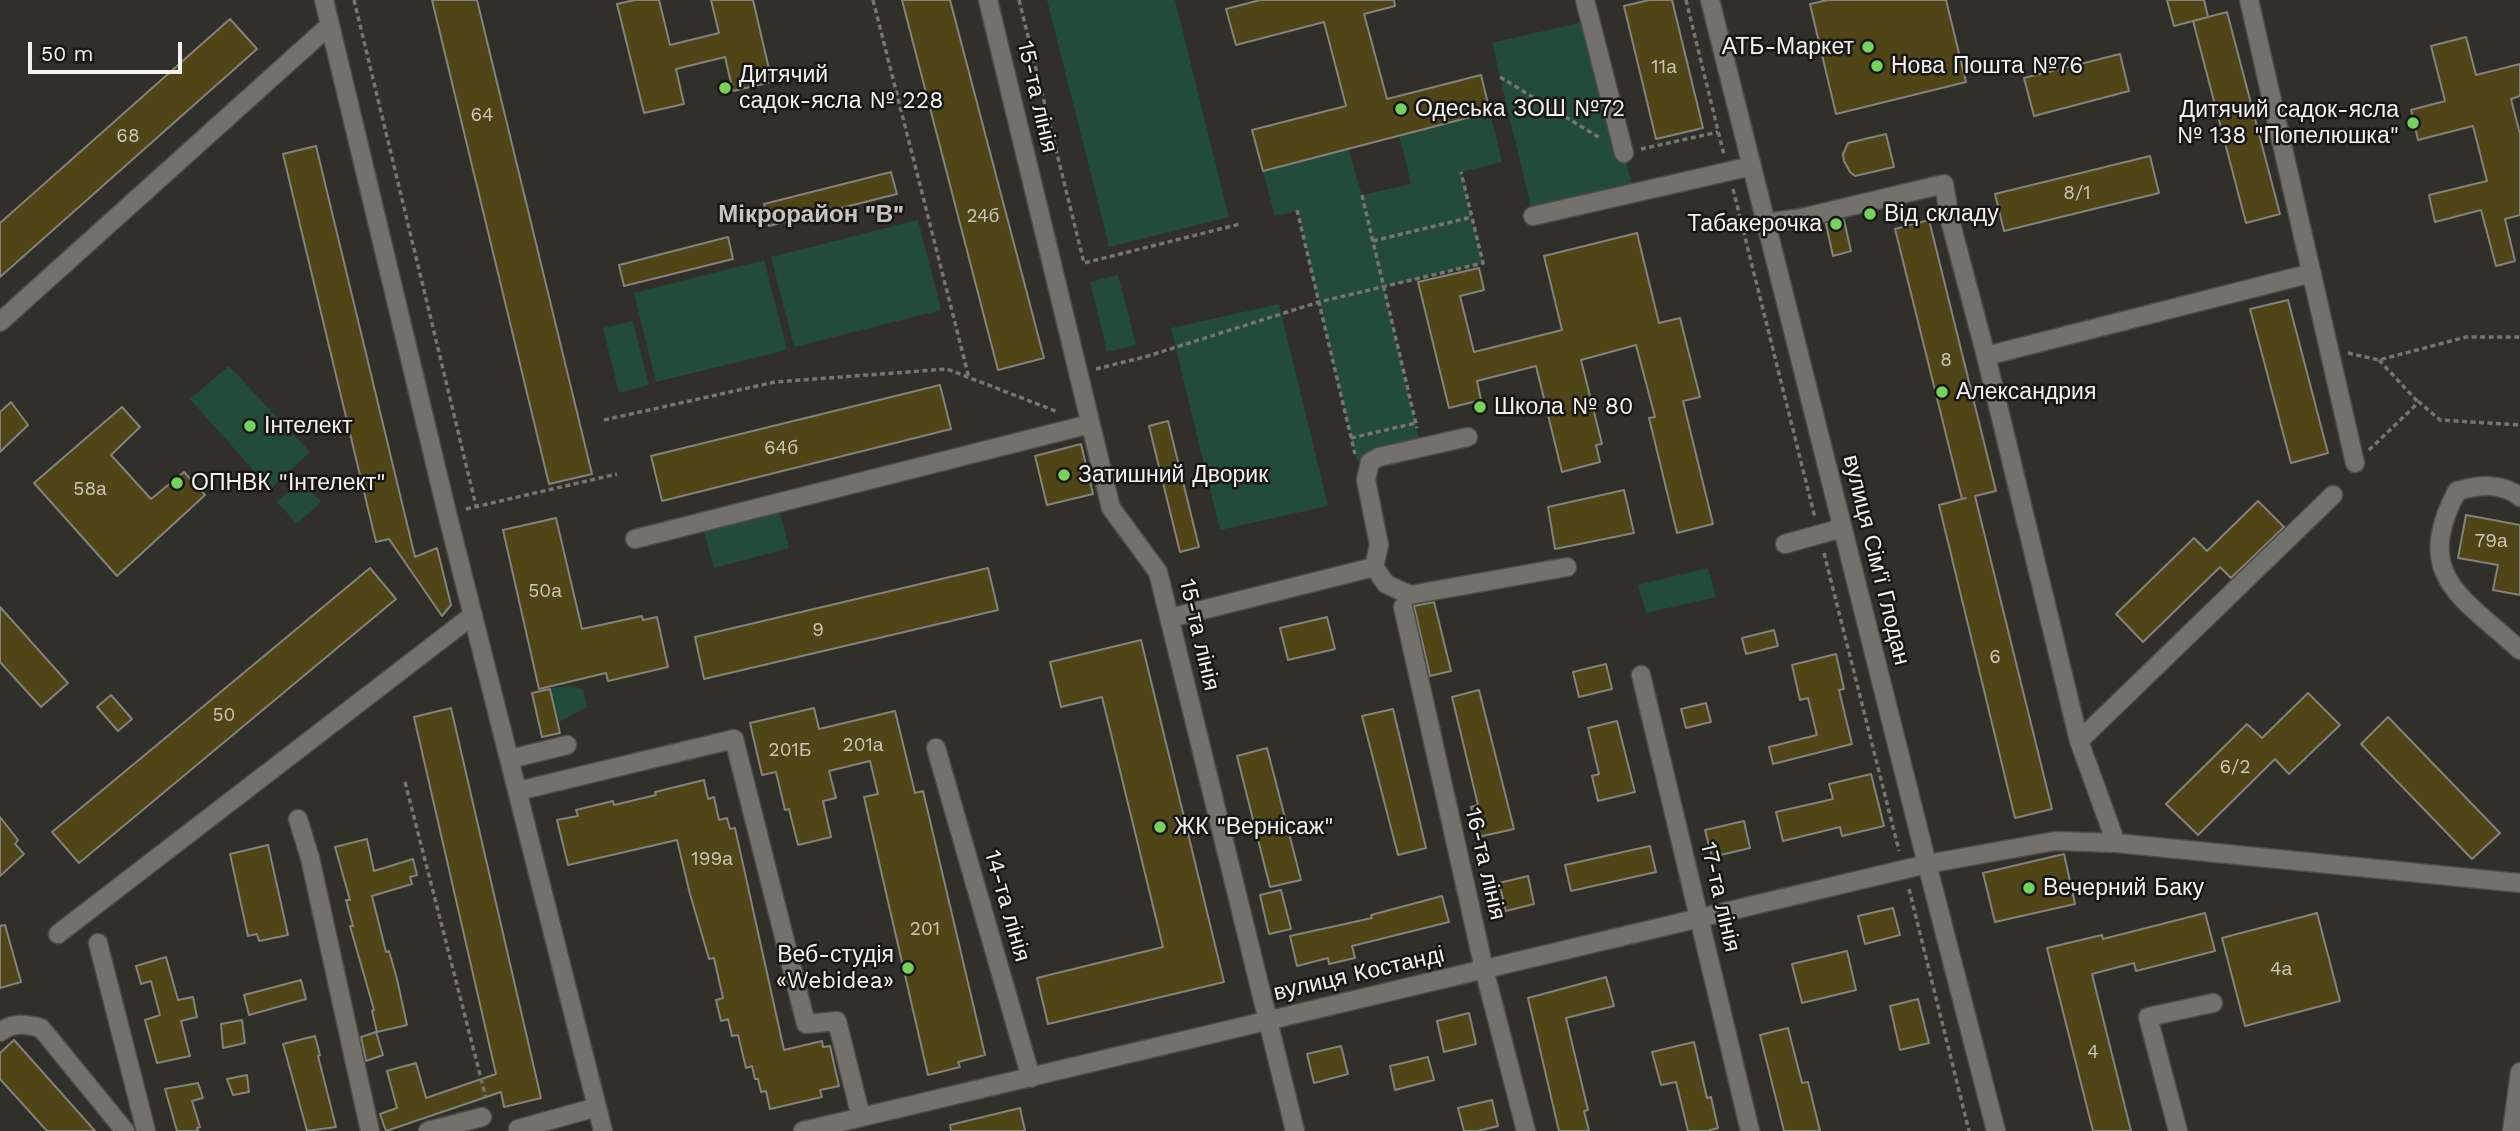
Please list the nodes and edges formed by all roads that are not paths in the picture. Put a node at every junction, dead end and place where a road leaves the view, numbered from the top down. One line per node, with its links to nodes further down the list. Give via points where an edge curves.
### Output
1 (324, 0): 6 (street)
2 (988, 0): 14 (street, 15-та лінія)
3 (1585, 0): 7 (street)
4 (1710, 0): 8 (street, вулиця Сім'ї Глодан)
5 (2249, 0): 11 (street)
6 (330, 26): 12 (street); 25 (street)
7 (1624, 153)
8 (1752, 166): 9 (street); 10 (street, вулиця Сім'ї Глодан)
9 (1533, 216)
10 (1766, 223): 13 (street, via 1944,184); 19 (street, вулиця Сім'ї Глодан)
11 (2312, 273): 13 (street); 16 (street)
12 (0, 322)
13 (1986, 356): 29 (street)
14 (1090, 424): 20 (street); 26 (street, 15-та лінія, via 1111,508 1158,572)
15 (1468, 438): 22 (street, via 1370,462 1366,480 1379,545)
16 (2355, 463)
17 (2333, 495): 29 (street)
18 (2520, 497): 27 (street, via 2497,486 2476,485 2457,491 2444,516 2439,543 2445,578)
19 (1842, 527): 21 (street); 36 (street, вулиця Сім'ї Глодан)
20 (635, 539)
21 (1785, 544)
22 (1374, 567): 23 (street, via 1386,584 1410,595); 26 (street)
23 (1567, 567)
24 (1403, 607): 41 (street, 16-та лінія)
25 (473, 615): 32 (street); 39 (street)
26 (1170, 618): 43 (street, 15-та лінія)
27 (2520, 650)
28 (1641, 675): 38 (street, 17-та лінія)
29 (2079, 741): 35 (street)
30 (558, 743): 32 (street)
31 (936, 748): 46 (street, 14-та лінія)
32 (510, 759): 33 (street)
33 (519, 790): 47 (street); 49 (street, via 734,739 807,1024 837,1021)
34 (298, 819): 53 (street)
35 (2116, 843): 36 (street, вулиця Костанді, via 2055,841); 37 (street, вулиця Костанді)
36 (1927, 864): 38 (street, вулиця Костанді); 60 (street, вулиця Сім'ї Глодан)
37 (2520, 883)
38 (1700, 918): 41 (street, вулиця Костанді); 59 (street, 17-та лінія)
39 (58, 934)
40 (98, 943): 52 (street)
41 (1484, 969): 43 (street, вулиця Костанді); 58 (street, 16-та лінія)
42 (2213, 1003): 61 (street, via 2148,1017)
43 (1268, 1021): 46 (street, вулиця Костанді); 57 (street, 15-та лінія)
44 (0, 1032): 51 (street, via 18,1024 41,1028)
45 (2520, 1072): 62 (street)
46 (1031, 1078): 49 (street, вулиця Костанді)
47 (597, 1107): 50 (street); 55 (street)
48 (484, 1110): 54 (street)
49 (861, 1117): 56 (street, вулиця Костанді)
50 (518, 1129)
51 (125, 1131)
52 (146, 1131)
53 (370, 1131)
54 (428, 1131)
55 (603, 1131)
56 (803, 1131)
57 (1295, 1131)
58 (1525, 1131)
59 (1750, 1131)
60 (1996, 1131)
61 (2178, 1131)
62 (2512, 1131)

